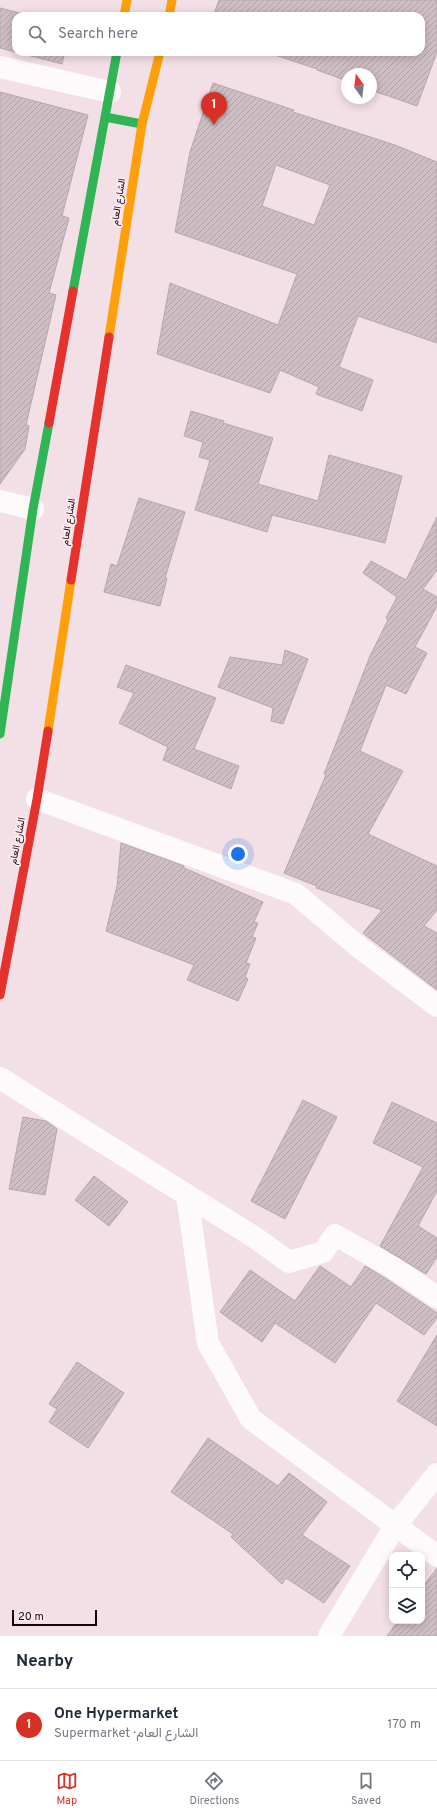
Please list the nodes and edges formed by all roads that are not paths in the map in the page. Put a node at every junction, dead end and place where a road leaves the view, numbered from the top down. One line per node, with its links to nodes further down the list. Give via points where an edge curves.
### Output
1 (127, 0): 3 (main road)
2 (172, 0): 4 (main road)
3 (125, 12)
4 (170, 12)
5 (116, 56): 8 (main road)
6 (159, 56): 10 (main road, الشارع العام)
7 (0, 67): 8 (street)
8 (110, 92): 9 (main road)
9 (104, 117): 10 (main road); 12 (main road)
10 (142, 124): 14 (main road, الشارع العام)
11 (0, 501): 12 (street)
12 (34, 509): 13 (main road)
13 (0, 734)
14 (37, 799): 15 (main road, الشارع العام); 16 (street, via 296,894 360,948)
15 (0, 995)
16 (437, 1006)
17 (0, 1078): 18 (street)
18 (187, 1195): 19 (street, via 289,1262 323,1252 335,1235 392,1267); 21 (street, via 208,1343 251,1420)
19 (437, 1297)
20 (437, 1474): 21 (street)
21 (395, 1526): 22 (street); 23 (street)
22 (437, 1556)
23 (329, 1636)

